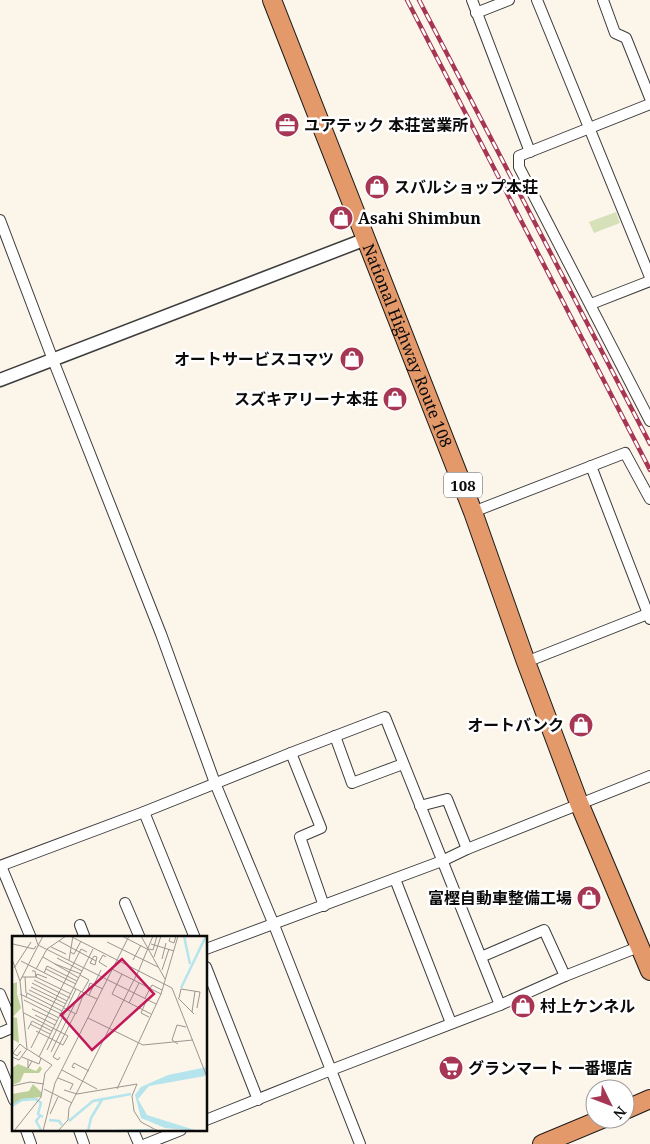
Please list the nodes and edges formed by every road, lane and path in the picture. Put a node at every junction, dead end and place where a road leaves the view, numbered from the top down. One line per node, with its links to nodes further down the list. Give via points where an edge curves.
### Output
1 (272, 0): 12 (highway, National Highway Route 108 / 108)
2 (472, 0): 6 (street)
3 (509, 0): 6 (street)
4 (537, 0): 9 (street)
5 (602, 0): 7 (street, via 615,33 626,38)
6 (476, 13): 10 (street)
7 (650, 98)
8 (650, 104): 9 (street)
9 (589, 128): 10 (street); 13 (street)
10 (530, 152): 15 (street, via 519,156 519,166)
11 (0, 220): 16 (street)
12 (366, 239): 16 (street); 21 (highway, National Highway Route 108 / 108)
13 (650, 277)
14 (650, 281): 15 (street)
15 (591, 304): 18 (street)
16 (53, 360): 17 (street); 28 (street)
17 (0, 380)
18 (650, 421)
19 (591, 466): 20 (street, via 626,453); 21 (street); 22 (street)
20 (650, 499)
21 (474, 512): 23 (highway, National Highway Route 108 / 108)
22 (649, 615): 23 (street)
23 (526, 662): 29 (highway, National Highway Route 108 / 108)
24 (335, 736): 25 (street); 26 (street, via 352,782); 26 (street, via 385,717)
25 (291, 753): 28 (street); 37 (street, via 321,828 300,837)
26 (403, 764): 30 (street)
27 (650, 776): 29 (street)
28 (216, 783): 31 (street); 39 (street)
29 (579, 803): 32 (street); 44 (highway, National Highway Route 108 / 108)
30 (420, 806): 32 (street, via 447,799); 33 (street)
31 (144, 812): 34 (street); 43 (street)
32 (467, 849): 33 (street)
33 (442, 861): 35 (street); 46 (street)
34 (1, 866): 40 (street)
35 (395, 879): 37 (street); 53 (street)
36 (125, 903): 42 (street)
37 (324, 906): 39 (street)
38 (80, 925): 41 (street)
39 (274, 925): 45 (street); 57 (street)
40 (30, 936)
41 (84, 936)
42 (139, 936)
43 (194, 936)
44 (640, 946): 47 (highway, National Highway Route 108 / 108); 49 (street)
45 (208, 948)
46 (481, 957): 49 (street, via 544,930); 51 (street)
47 (650, 971)
48 (208, 972): 60 (street)
49 (565, 976): 51 (street)
50 (0, 994): 52 (street)
51 (500, 1005): 53 (street)
52 (12, 1022)
53 (451, 1023): 57 (street)
54 (12, 1028): 55 (street)
55 (0, 1032)
56 (0, 1066): 58 (street)
57 (331, 1070): 60 (street); 72 (street)
58 (12, 1095)
59 (650, 1099): 61 (highway)
60 (258, 1100): 62 (street)
61 (635, 1106)
62 (208, 1119)
63 (585, 1126): 73 (highway)
64 (27, 1132): 68 (street)
65 (80, 1132): 69 (street)
66 (134, 1132): 70 (street)
67 (175, 1132): 71 (street)
68 (31, 1144)
69 (84, 1144)
70 (139, 1144)
71 (146, 1144)
72 (360, 1144)
73 (542, 1144)

